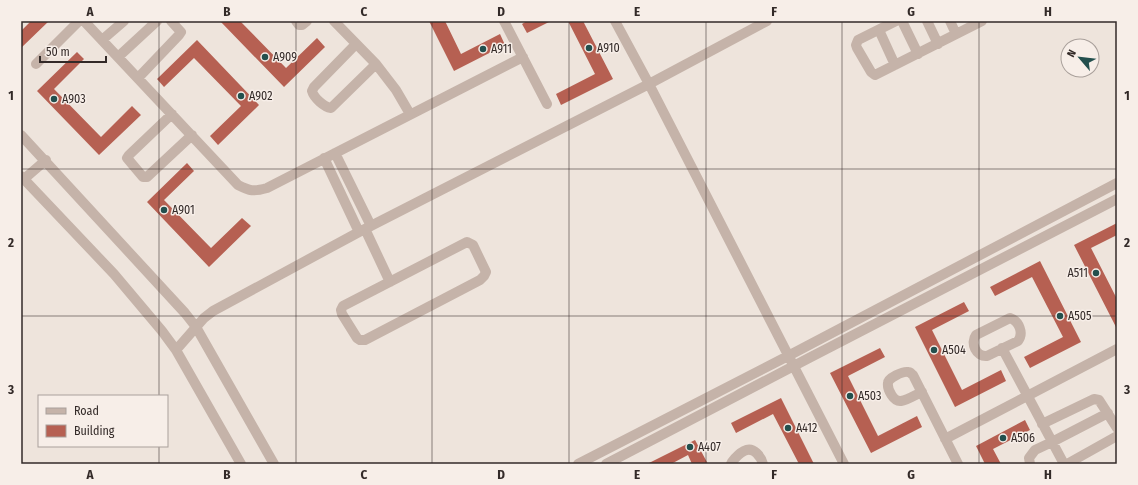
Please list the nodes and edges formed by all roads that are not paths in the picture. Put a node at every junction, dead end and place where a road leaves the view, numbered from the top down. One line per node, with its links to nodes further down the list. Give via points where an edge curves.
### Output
1 (79, 21): 25 (street)
2 (84, 21): 19 (street)
3 (124, 21): 19 (street)
4 (170, 21): 28 (street, via 181,32)
5 (296, 21): 6 (street, via 302,25)
6 (306, 21)
7 (504, 21): 24 (street)
8 (614, 21): 29 (street)
9 (767, 21): 29 (street)
10 (896, 21): 17 (street)
11 (902, 21): 22 (street)
12 (926, 21): 21 (street)
13 (950, 21): 18 (street)
14 (981, 21): 18 (street)
15 (155, 22): 23 (street)
16 (336, 22): 20 (street)
17 (879, 30): 27 (street); 27 (street, via 858,40 857,48 875,75)
18 (956, 34): 21 (street)
19 (102, 40): 23 (street)
20 (356, 44): 26 (street); 26 (street, via 314,87 313,95 331,108)
21 (938, 44): 22 (street)
22 (918, 54): 27 (street)
23 (118, 57): 28 (street)
24 (522, 57): 30 (street); 32 (street)
25 (36, 64)
26 (376, 64): 32 (street)
27 (895, 65)
28 (138, 78): 31 (street)
29 (649, 84): 41 (street); 47 (street)
30 (547, 104)
31 (172, 114): 34 (street); 34 (street, via 127,158 143,177 147,177)
32 (410, 114): 35 (street)
33 (21, 135): 37 (street)
34 (192, 135): 36 (street, via 238,184 257,191)
35 (335, 153): 36 (street); 41 (street)
36 (324, 158): 41 (street)
37 (46, 160): 38 (street); 43 (street)
38 (23, 177): 46 (street, via 114,274)
39 (1117, 183): 47 (street)
40 (1117, 199): 48 (street)
41 (365, 229): 42 (street); 43 (street, via 213,310)
42 (390, 282): 42 (street, via 467,242 473,245 486,272 480,280 365,340 360,340 342,314 343,306)
43 (196, 327): 46 (street); 58 (street)
44 (1002, 348): 44 (street, via 1018,341 1021,336 1021,331 1013,319 1008,319 973,339 980,355 987,356); 50 (street)
45 (1117, 349): 50 (street)
46 (176, 350): 57 (street)
47 (788, 356): 48 (street); 59 (street)
48 (794, 366): 60 (street); 63 (street)
49 (922, 392): 55 (street)
50 (1027, 396): 52 (street); 55 (street)
51 (1108, 413): 52 (street, via 1099,400 1094,398); 53 (street); 56 (street)
52 (1042, 424): 56 (street)
53 (1117, 428)
54 (1117, 436): 66 (street)
55 (945, 439): 64 (street)
56 (1052, 442): 65 (street, via 1035,450 1029,458); 66 (street)
57 (241, 464)
58 (274, 464)
59 (578, 464)
60 (606, 464)
61 (731, 464): 62 (street, via 744,450 750,450 757,453)
62 (763, 464)
63 (844, 464)
64 (958, 464)
65 (1030, 464)
66 (1065, 464)

